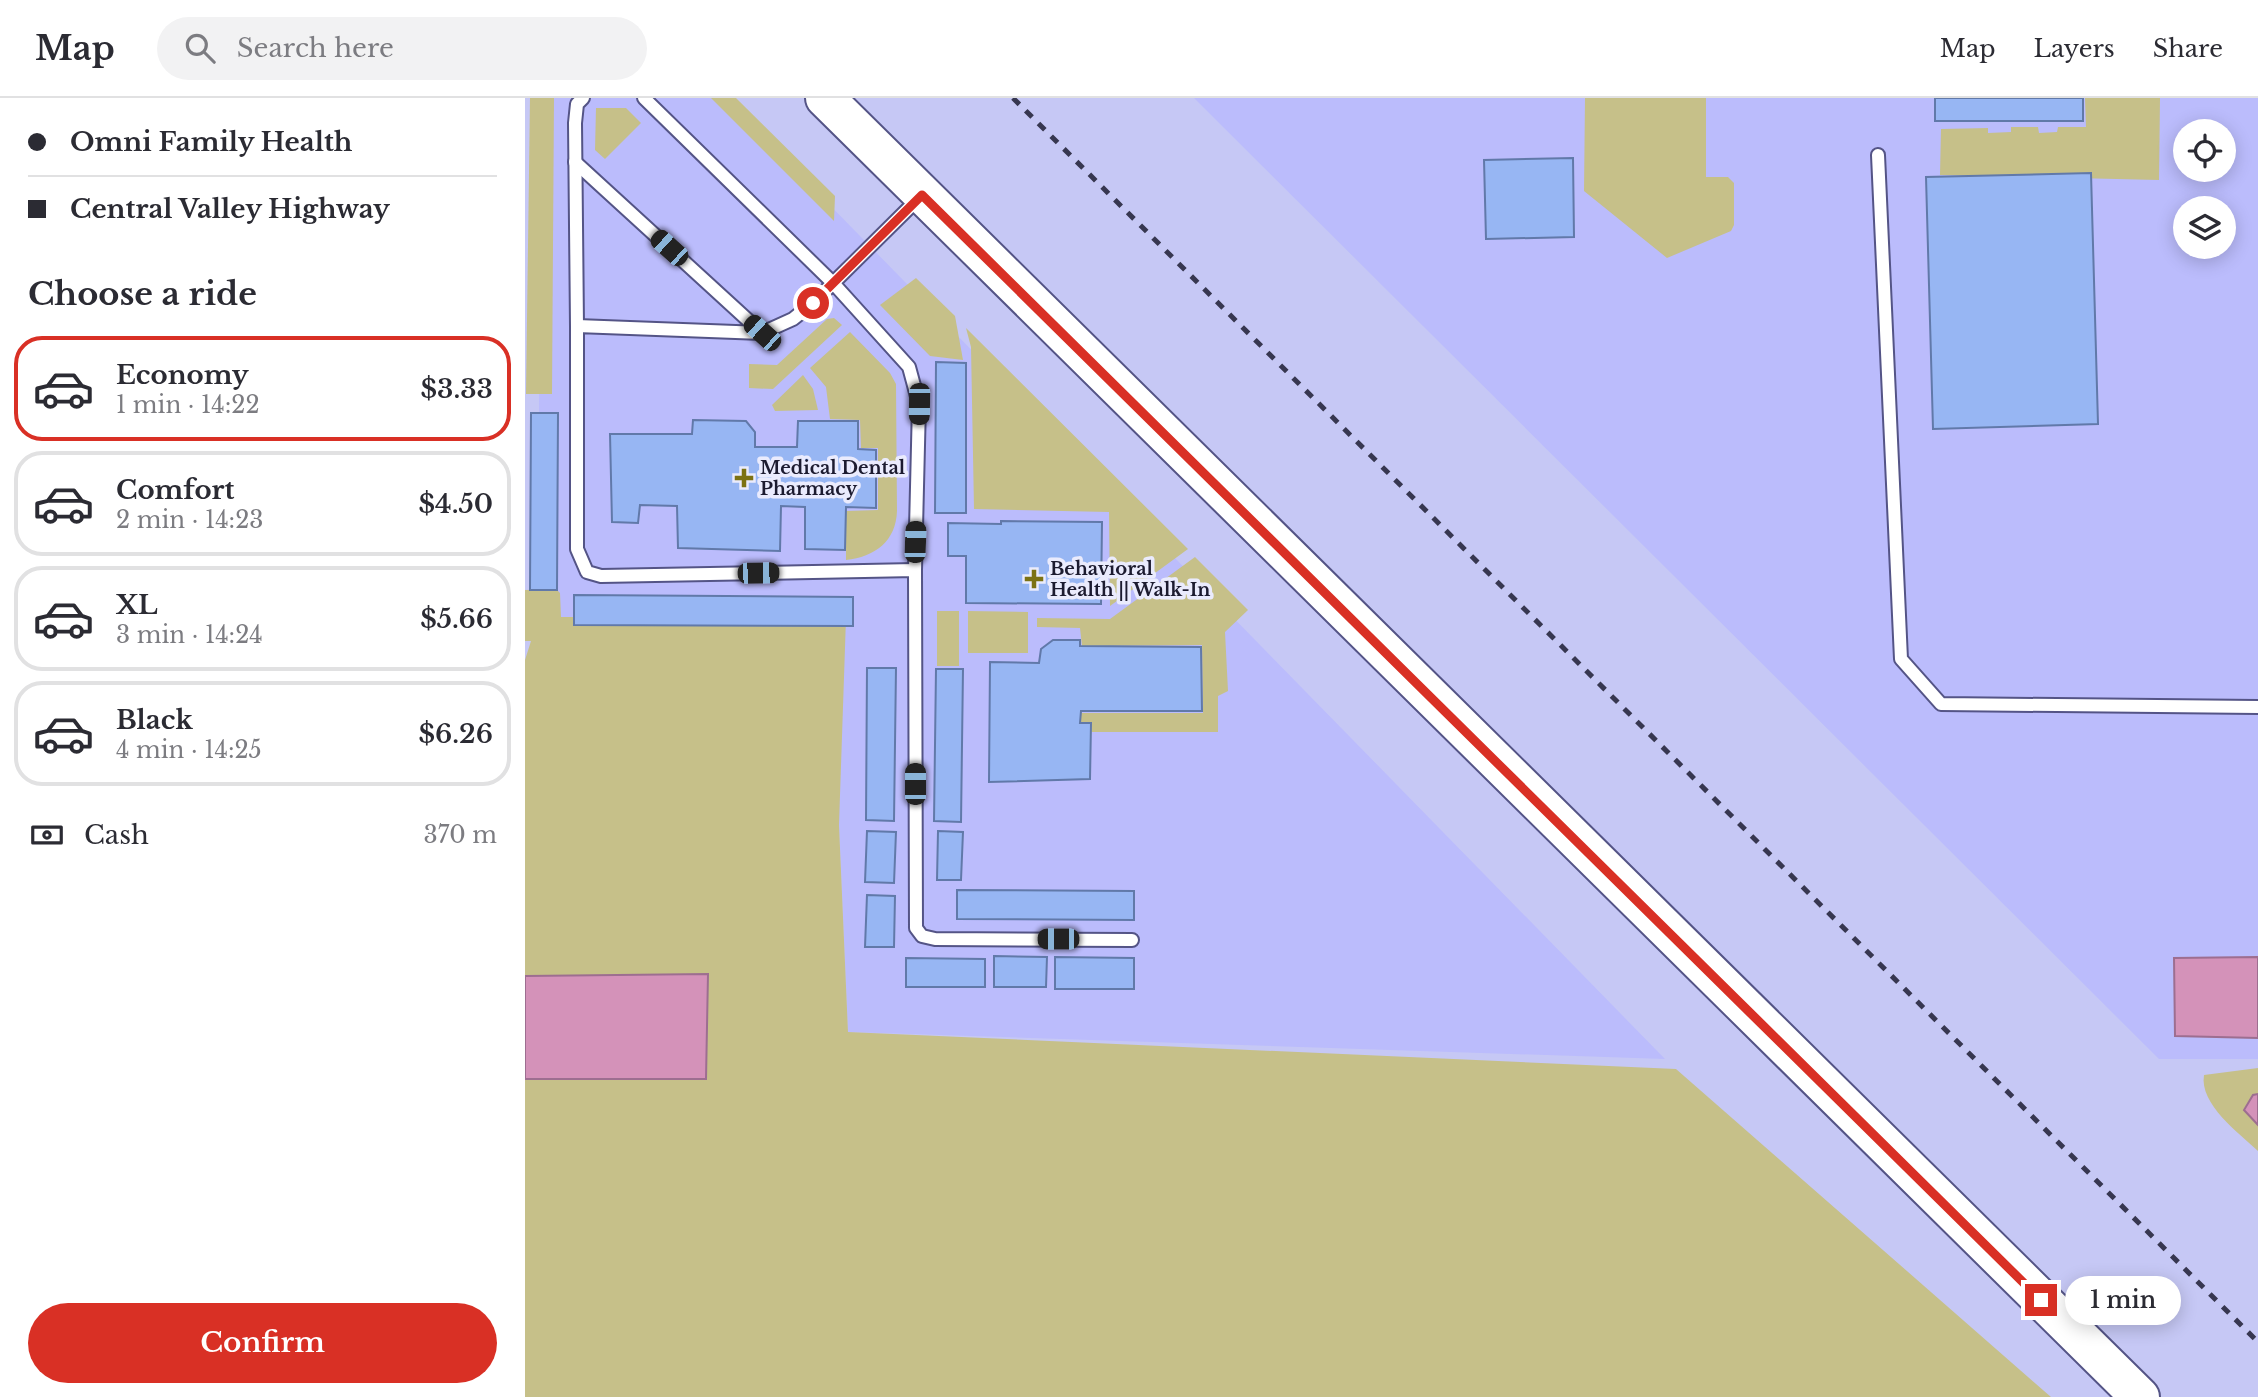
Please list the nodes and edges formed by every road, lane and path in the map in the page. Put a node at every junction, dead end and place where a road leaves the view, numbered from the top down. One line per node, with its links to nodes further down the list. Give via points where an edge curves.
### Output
1 (583, 98): 5 (lane, via 577,104)
2 (644, 98): 7 (lane)
3 (825, 98): 6 (main road)
4 (1878, 155): 11 (lane, via 1901,659 1941,704)
5 (575, 162): 8 (lane); 9 (lane)
6 (922, 195): 7 (lane); 13 (main road)
7 (834, 284): 9 (lane, via 793,319); 10 (lane, via 909,367 917,387)
8 (577, 326): 9 (lane); 10 (lane, via 577,550 587,572 601,576)
9 (762, 333)
10 (915, 570): 12 (lane, via 916,928 922,936 935,939)
11 (2258, 707)
12 (1132, 940)
13 (2140, 1397)

